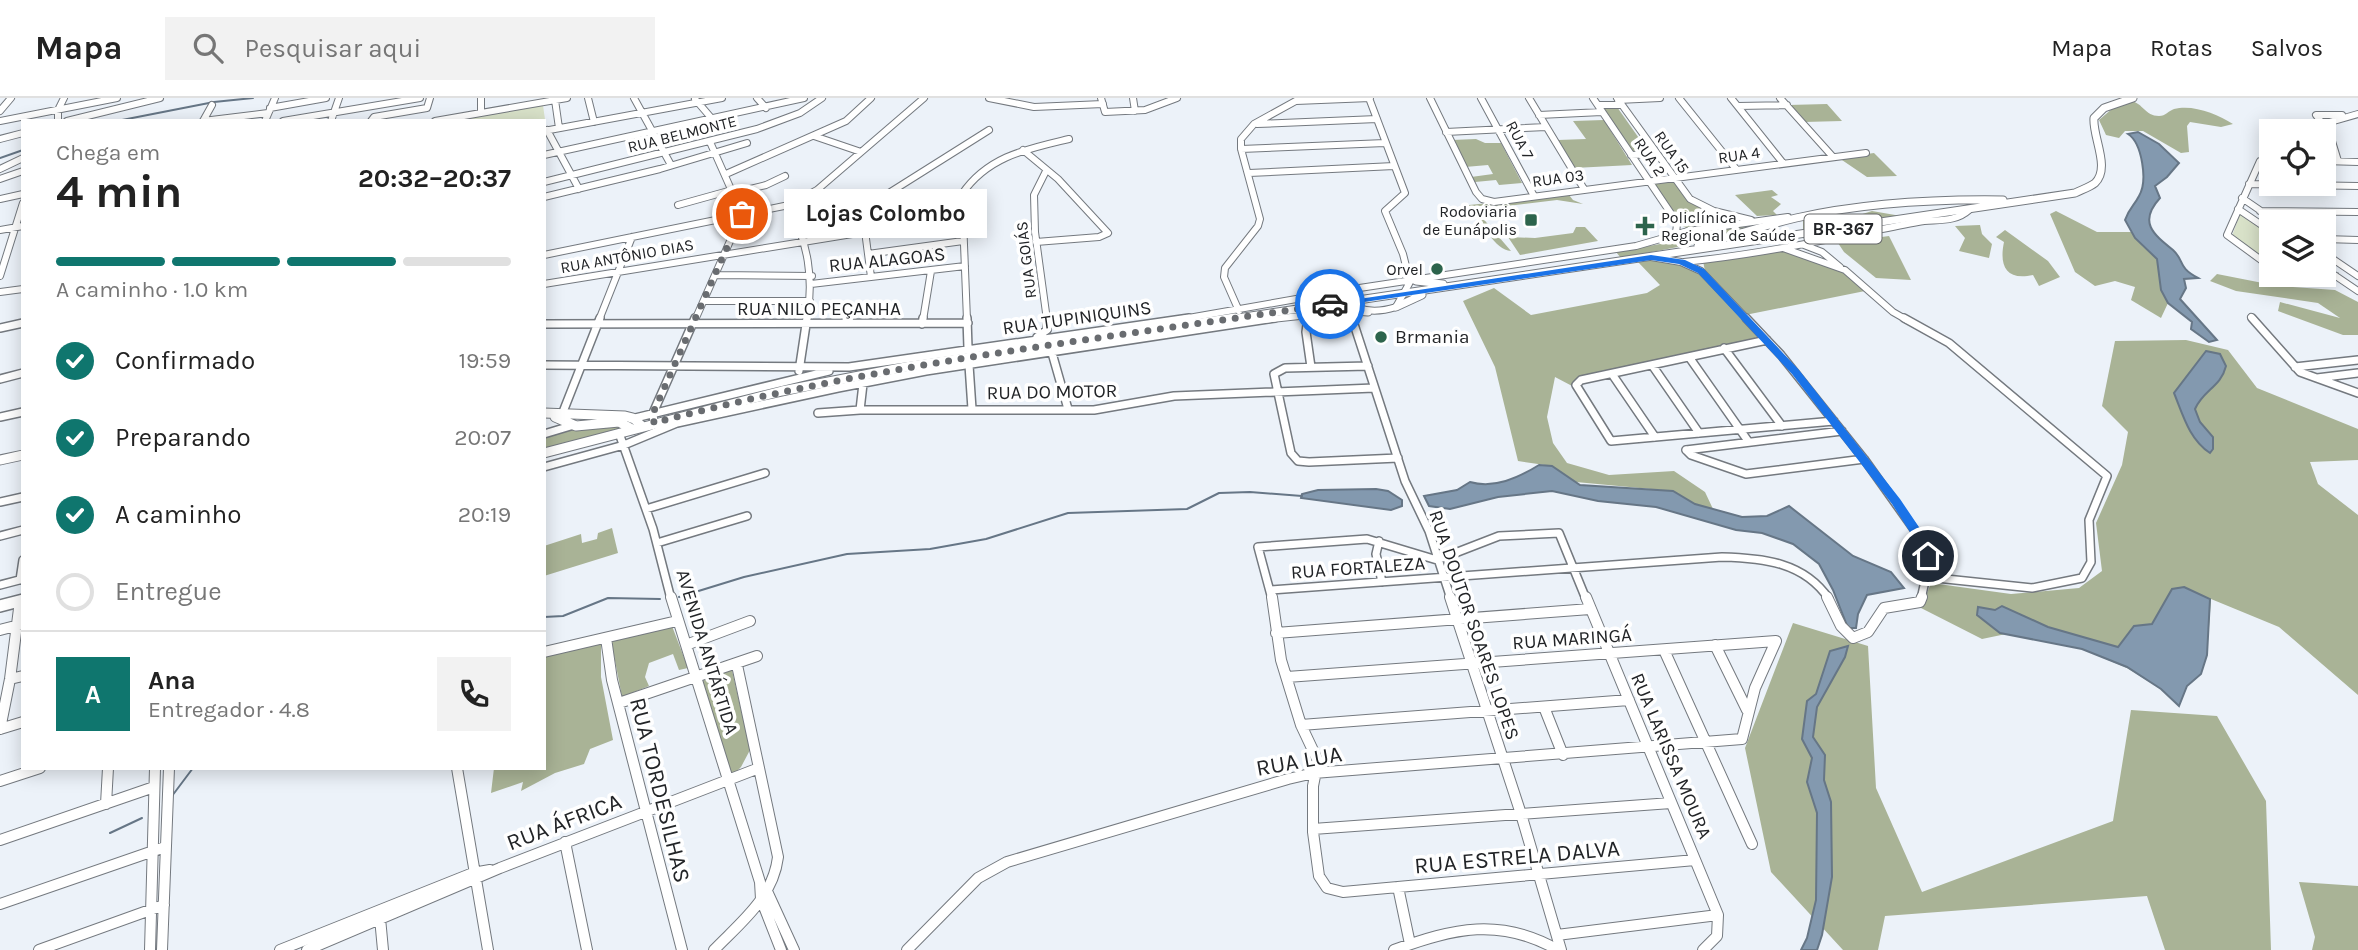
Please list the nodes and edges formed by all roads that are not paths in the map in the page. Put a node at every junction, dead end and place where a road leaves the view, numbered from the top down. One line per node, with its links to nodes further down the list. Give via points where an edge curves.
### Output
1 (11, 98): 50 (street)
2 (64, 98): 48 (street)
3 (117, 98): 48 (street)
4 (160, 98): 60 (street)
5 (275, 98): 49 (street)
6 (326, 98): 49 (street)
7 (339, 98): 52 (street)
8 (420, 98): 52 (street)
9 (430, 98): 66 (street, via 427,108)
10 (481, 98): 54 (street)
11 (520, 98): 44 (street)
12 (567, 98): 36 (street)
13 (588, 98): 73 (street)
14 (634, 98): 55 (street)
15 (722, 98): 37 (street)
16 (757, 98): 47 (street)
17 (804, 98): 47 (street)
18 (821, 98): 86 (street, RUA BELMONTE, via 790,118)
19 (871, 98): 83 (street, via 852,118)
20 (924, 98): 92 (street)
21 (989, 98): 45 (street)
22 (1026, 98): 45 (street)
23 (1133, 98): 51 (street)
24 (1177, 98): 38 (street)
25 (1369, 98): 35 (street); 68 (street)
26 (1430, 98): 80 (street)
27 (1481, 98): 79 (street, RUA 7)
28 (1529, 98): 57 (street)
29 (1593, 98): 41 (street, RUA 2)
30 (1660, 98): 40 (street)
31 (1679, 98): 109 (street)
32 (1731, 98): 46 (street)
33 (1780, 98): 42 (street)
34 (2133, 98): 130 (main road, BR-367, via 2104,108 2094,118 2102,166 2096,182 2075,193)
35 (1298, 99): 74 (street)
36 (555, 100): 44 (street); 76 (street)
37 (696, 100): 55 (street); 71 (street)
38 (1166, 100): 51 (street)
39 (1102, 101): 45 (street); 51 (street, via 1105,112)
40 (1619, 101): 41 (street); 95 (street, RUA 15)
41 (1598, 105): 53 (street, RUA 2)
42 (1787, 105): 46 (street); 100 (street)
43 (212, 106): 61 (street)
44 (519, 106): 54 (street)
45 (1030, 106)
46 (1738, 106): 105 (street)
47 (766, 108): 71 (street)
48 (58, 110): 59 (street); 72 (street)
49 (269, 110): 62 (street); 63 (street)
50 (0, 111)
51 (1135, 111)
52 (334, 112): 64 (street); 65 (street)
53 (1602, 112): 57 (street); 99 (street, RUA 2)
54 (481, 113): 67 (street)
55 (642, 113): 73 (street); 81 (street)
56 (2358, 114): 58 (street)
57 (1539, 115): 75 (street)
58 (2348, 115): 69 (street, via 2316,115); 70 (street)
59 (58, 119)
60 (75, 119)
61 (204, 119)
62 (215, 119)
63 (266, 119)
64 (294, 119)
65 (332, 119)
66 (372, 119)
67 (446, 119)
68 (1377, 119): 74 (street); 88 (street)
69 (2319, 119)
70 (2336, 119)
71 (713, 120): 81 (street)
72 (0, 121)
73 (594, 122): 76 (street)
74 (1254, 124): 89 (street, via 1243,134)
75 (1546, 127): 79 (street); 122 (street)
76 (559, 128): 77 (street)
77 (546, 130): 91 (street)
78 (989, 130): 146 (street, via 887,195)
79 (1498, 130): 80 (street); 126 (street, RUA 7)
80 (1446, 132): 126 (street, RUA 03, via 1482,199 1494,202)
81 (654, 133): 91 (street); 93 (street)
82 (21, 134): 84 (street)
83 (813, 135): 92 (street); 113 (street)
84 (0, 139)
85 (1069, 139): 90 (street)
86 (710, 142): 93 (street, RUA BELMONTE); 94 (street)
87 (747, 143): 94 (street)
88 (1385, 143): 89 (street); 107 (street)
89 (1241, 149): 112 (street)
90 (1023, 150): 110 (street); 141 (street, via 990,162 972,178 961,194)
91 (558, 152): 98 (street); 114 (street)
92 (860, 152): 133 (street, via 817,190)
93 (665, 153): 106 (street); 114 (street, RUA BELMONTE)
94 (715, 153): 106 (street); 113 (street)
95 (1655, 153): 99 (street); 116 (street, RUA 15)
96 (1866, 153): 100 (street, RUA 4)
97 (2336, 154): 102 (street)
98 (546, 155)
99 (1631, 155): 118 (street, RUA 2)
100 (1833, 157): 105 (street, RUA 4)
101 (21, 159): 108 (street)
102 (2338, 161): 104 (street)
103 (2259, 162): 120 (street)
104 (2358, 162)
105 (1783, 163): 109 (street, RUA 4)
106 (671, 165): 123 (street)
107 (1394, 166): 112 (street); 185 (street, via 1405,193 1385,211)
108 (0, 169)
109 (1736, 169): 116 (street, RUA 4)
110 (1046, 171): 155 (street, RUA GOIÁS, via 1034,195); 155 (street, via 1108,232)
111 (21, 172): 117 (street)
112 (1249, 173): 200 (street, via 1260,219 1224,273)
113 (726, 174): 124 (street)
114 (572, 176): 119 (street, RUA BELMONTE); 123 (street)
115 (785, 176): 124 (street)
116 (1674, 177): 118 (street, RUA 4); 143 (street, RUA 15, via 1690,199 1714,211)
117 (0, 179)
118 (1649, 180): 122 (street, RUA 03); 149 (street, RUA 2, via 1674,218)
119 (546, 182)
120 (2249, 184): 121 (street); 128 (street)
121 (2358, 186)
122 (1584, 188): 126 (street, RUA 03)
123 (579, 189): 127 (street)
124 (733, 192): 132 (street); 139 (street)
125 (21, 194): 129 (street)
126 (1534, 196)
127 (546, 197)
128 (2242, 198): 134 (street); 136 (street)
129 (0, 199)
130 (2029, 201): 131 (main road, BR-367); 135 (main road, BR-367)
131 (1890, 203): 140 (main road, BR-367); 142 (main road, via 1913,211)
132 (678, 205)
133 (789, 205): 139 (street); 146 (street)
134 (2238, 209): 144 (street); 167 (street, via 2227,235)
135 (1969, 210): 142 (main road, BR-367); 158 (street, via 1959,218)
136 (2259, 210)
137 (2336, 212): 138 (street)
138 (2358, 212)
139 (742, 214): 150 (street); 163 (street)
140 (1809, 215): 143 (street, RUA TUPINIQUINS); 166 (main road, BR-367)
141 (963, 216): 148 (street, RUA ANTÔNIO DIAS); 154 (street)
142 (1915, 218): 157 (main road, BR-367)
143 (1760, 221): 149 (street, RUA TUPINIQUINS)
144 (2259, 223)
145 (20, 226): 147 (street); 156 (street)
146 (802, 228): 152 (street)
147 (0, 230)
148 (864, 231): 152 (street, RUA ANTÔNIO DIAS); 164 (street)
149 (1676, 233): 161 (street, RUA TUPINIQUINS)
150 (632, 237): 165 (street); 176 (street)
151 (2336, 239): 153 (street)
152 (806, 240): 163 (street, RUA ANTÔNIO DIAS); 184 (street)
153 (2358, 240)
154 (963, 241): 164 (street); 172 (street)
155 (1036, 242): 212 (street, RUA GOIÁS, via 1048,324 1044,334)
156 (9, 243): 159 (street); 180 (street)
157 (1755, 243): 162 (street); 166 (main road, BR-367)
158 (1801, 245): 160 (street); 173 (street, via 1822,252)
159 (0, 246)
160 (1783, 247): 162 (street); 173 (street)
161 (1611, 250): 169 (street); 185 (street, RUA TUPINIQUINS)
162 (1766, 250): 168 (street)
163 (726, 254): 176 (street, RUA ANTÔNIO DIAS); 179 (street)
164 (868, 254): 183 (street)
165 (546, 255)
166 (1654, 257): 169 (main road, BR-367); 171 (street)
167 (2259, 258)
168 (1701, 260): 171 (street); 178 (street)
169 (1622, 261): 187 (main road, BR-367)
170 (2336, 261): 174 (street)
171 (1681, 262): 178 (street)
172 (965, 266): 177 (street, RUA ALAGOAS); 203 (street)
173 (1841, 268): 287 (street, via 1893,312 1949,343 2108,476 2089,520 2091,562 2082,578 2032,588)
174 (2348, 269): 175 (street); 182 (street)
175 (2358, 269)
176 (620, 271): 186 (street, RUA ANTÔNIO DIAS); 205 (street)
177 (931, 271): 183 (street, RUA ALAGOAS); 206 (street)
178 (1701, 271): 213 (street)
179 (716, 275): 184 (street, RUA ALAGOAS); 194 (street)
180 (0, 276)
181 (2336, 276): 190 (street)
182 (2358, 276)
183 (871, 277): 184 (street, RUA ALAGOAS)
184 (812, 280): 195 (street)
185 (1413, 281): 187 (main road); 192 (street); 193 (street, RUA TUPINIQUINS)
186 (546, 284)
187 (1460, 285): 189 (main road, BR-367)
188 (21, 289): 191 (street)
189 (1436, 289): 192 (main road, BR-367); 196 (main road)
190 (2358, 291)
191 (0, 292)
192 (1404, 294): 193 (main road, BR-367); 196 (street)
193 (1345, 295): 197 (main road, BR-367); 199 (street); 200 (street, RUA TUPINIQUINS)
194 (706, 300): 195 (street); 207 (street)
195 (810, 301): 208 (street)
196 (1396, 307): 199 (street)
197 (1305, 311): 198 (main road); 200 (main road, BR-367); 211 (street); 229 (street)
198 (1350, 312): 199 (main road); 225 (street, RUA DOUTOR SOARES LOPES)
199 (1368, 312)
200 (1241, 314): 210 (main road, BR-367); 212 (street, RUA TUPINIQUINS)
201 (2251, 317): 230 (street)
202 (21, 323): 209 (street)
203 (968, 323): 206 (street, RUA NILO PEÇANHA); 214 (street)
204 (546, 324): 205 (street, RUA NILO PEÇANHA)
205 (598, 324): 207 (street, RUA NILO PEÇANHA); 222 (street)
206 (922, 324): 208 (street, RUA NILO PEÇANHA)
207 (694, 325): 208 (street, RUA NILO PEÇANHA); 226 (street)
208 (806, 325): 227 (street)
209 (0, 328)
210 (1125, 334): 211 (street); 219 (main road, BR-367)
211 (1146, 337): 216 (street)
212 (1032, 340): 214 (street, RUA TUPINIQUINS)
213 (1767, 340): 215 (street); 253 (street)
214 (968, 348): 217 (street, RUA TUPINIQUINS)
215 (1724, 348): 218 (street); 257 (street)
216 (1052, 352): 223 (street); 242 (street)
217 (942, 353): 219 (main road); 228 (street, RUA TUPINIQUINS)
218 (1689, 357): 224 (street); 259 (street)
219 (959, 359): 252 (main road, BR-367, via 792,388)
220 (2358, 360): 230 (street)
221 (546, 365): 222 (street, RUA TUPINIQUINS)
222 (582, 365): 226 (street, RUA TUPINIQUINS); 248 (street)
223 (969, 365): 237 (street); 241 (street, RUA DO MOTOR)
224 (1652, 365): 233 (street); 262 (street)
225 (1368, 366): 229 (street); 238 (street, RUA DOUTOR SOARES LOPES)
226 (674, 367): 227 (street, RUA TUPINIQUINS); 252 (street)
227 (800, 367): 228 (street, RUA TUPINIQUINS); 234 (street)
228 (849, 367): 234 (street)
229 (1311, 368): 239 (street, via 1277,371 1273,375)
230 (2295, 368): 236 (street)
231 (2358, 373): 236 (street)
232 (21, 374): 235 (street)
233 (1612, 374): 263 (street); 263 (street, via 1581,380 1577,388 1611,441)
234 (799, 377): 252 (street)
235 (0, 379)
236 (2314, 379): 240 (street)
237 (863, 383): 243 (street); 252 (street)
238 (1374, 388): 239 (street, RUA DO MOTOR); 270 (street, RUA DOUTOR SOARES LOPES)
239 (1276, 392): 242 (street, RUA DO MOTOR, via 1174,396 1112,408); 270 (street, via 1291,453 1298,461)
240 (2358, 393)
241 (972, 409): 242 (street, RUA DO MOTOR); 243 (street, RUA DO MOTOR)
242 (1068, 409)
243 (860, 410): 245 (street, RUA DO MOTOR)
244 (21, 412): 250 (street)
245 (818, 413)
246 (581, 414): 248 (main road); 249 (main road); 254 (main road)
247 (546, 415): 248 (main road)
248 (561, 415): 254 (main road)
249 (598, 415): 251 (main road); 255 (main road)
250 (0, 417)
251 (633, 418): 252 (street); 256 (main road); 258 (street)
252 (656, 421): 256 (main road, BR-367); 265 (street)
253 (1834, 421): 257 (street); 260 (street)
254 (574, 424): 255 (main road); 261 (street)
255 (591, 425): 258 (main road)
256 (642, 426): 258 (main road, BR-367)
257 (1782, 426): 259 (street)
258 (621, 428): 265 (street, AVENIDA ANTÁRTIDA); 267 (main road)
259 (1741, 430): 262 (street); 264 (street)
260 (1842, 431): 264 (street); 271 (street)
261 (546, 433)
262 (1699, 433): 263 (street)
263 (1655, 437)
264 (1748, 441): 271 (street, via 1686,450 1746,474)
265 (624, 445): 273 (street); 277 (street, AVENIDA ANTÁRTIDA)
266 (21, 449): 268 (main road)
267 (546, 452)
268 (0, 454)
269 (21, 455): 272 (main road)
270 (1398, 458): 283 (street, RUA DOUTOR SOARES LOPES)
271 (1864, 459): 287 (street, via 1923,542 1928,556)
272 (0, 460)
273 (546, 466)
274 (765, 473): 277 (street)
275 (21, 497): 276 (street)
276 (0, 502)
277 (646, 509): 282 (street, AVENIDA ANTÁRTIDA)
278 (747, 516): 282 (street)
279 (21, 531): 280 (street)
280 (0, 536)
281 (1379, 541): 283 (street); 288 (street, via 1376,554); 290 (street, via 1262,545 1257,550)
282 (657, 543): 295 (street, AVENIDA ANTÁRTIDA)
283 (1437, 560): 284 (street, RUA LARISSA MOURA, via 1499,536 1559,533); 285 (street, RUA DOUTOR SOARES LOPES)
284 (1573, 568): 285 (street, RUA FORTALEZA); 287 (street, RUA FORTALEZA, via 1722,556 1780,563 1810,577 1829,600 1842,630 1853,638 1867,634 1881,609 1920,602); 293 (street, RUA LARISSA MOURA)
285 (1443, 577): 288 (street, RUA FORTALEZA); 294 (street, RUA DOUTOR SOARES LOPES)
286 (21, 579): 289 (street)
287 (1926, 579)
288 (1382, 582): 290 (street, RUA FORTALEZA)
289 (0, 585)
290 (1270, 590): 299 (street)
291 (21, 600): 292 (main road); 297 (street)
292 (0, 606)
293 (1590, 609): 294 (street); 305 (street, RUA LARISSA MOURA)
294 (1457, 620): 299 (street); 307 (street, RUA DOUTOR SOARES LOPES)
295 (677, 621): 300 (street); 301 (street, AVENIDA ANTÁRTIDA)
296 (750, 621): 301 (street)
297 (20, 625): 298 (street); 312 (street)
298 (0, 630)
299 (1276, 633): 310 (street)
300 (606, 638): 304 (street); 314 (street, RUA TORDESILHAS)
301 (685, 645): 311 (street, AVENIDA ANTÁRTIDA)
302 (1715, 645): 303 (street, RUA MARINGÁ); 316 (street); 316 (street, RUA MARINGÁ, via 1776,640)
303 (1664, 650): 305 (street, RUA MARINGÁ); 321 (street)
304 (546, 652)
305 (1609, 654): 307 (street, RUA MARINGÁ); 313 (street, RUA LARISSA MOURA)
306 (757, 656): 308 (street)
307 (1473, 664): 310 (street, RUA MARINGÁ); 317 (street, RUA DOUTOR SOARES LOPES)
308 (737, 665): 311 (street); 325 (street)
309 (21, 677): 312 (street)
310 (1287, 677): 319 (street)
311 (697, 678): 314 (street); 333 (street, AVENIDA ANTÁRTIDA)
312 (10, 680): 320 (street)
313 (1629, 701): 315 (street); 322 (street, RUA LARISSA MOURA)
314 (619, 703): 337 (street, RUA TORDESILHAS)
315 (1544, 707): 317 (street); 323 (street)
316 (1747, 710): 321 (street, RUA LUA, via 1741,739)
317 (1488, 711): 319 (street); 324 (street, RUA DOUTOR SOARES LOPES)
318 (21, 723): 320 (street)
319 (1301, 725): 331 (street, via 1318,761)
320 (0, 729)
321 (1709, 743): 322 (street, RUA LUA); 342 (street)
322 (1649, 748): 323 (street, RUA LUA); 335 (street, RUA LARISSA MOURA)
323 (1563, 755): 324 (street, RUA LUA)
324 (1503, 760): 331 (street, RUA LUA); 338 (street, RUA DOUTOR SOARES LOPES)
325 (759, 768): 333 (street, RUA ÁFRICA); 349 (street, via 778,857 776,876)
326 (34, 770): 332 (street)
327 (108, 770): 336 (street)
328 (155, 770): 334 (street)
329 (169, 770): 343 (street)
330 (457, 770): 347 (street)
331 (1314, 773): 339 (street); 369 (street, RUA LUA, via 1007,862 978,878)
332 (0, 781)
333 (728, 781): 337 (street, RUA ÁFRICA); 349 (street, AVENIDA ANTÁRTIDA)
334 (154, 788): 336 (street); 344 (street)
335 (1671, 803): 338 (street); 345 (street, RUA LARISSA MOURA)
336 (106, 804): 340 (street)
337 (645, 812): 341 (street, RUA ÁFRICA); 365 (street, RUA TORDESILHAS)
338 (1521, 814): 339 (street); 346 (street, RUA DOUTOR SOARES LOPES)
339 (1313, 829): 348 (street, RUA ESTRELA DALVA, via 1321,879 1330,890)
340 (0, 840)
341 (565, 842): 347 (street, RUA ÁFRICA); 364 (street)
342 (1752, 844)
343 (165, 847): 344 (street); 351 (street)
344 (152, 851): 350 (street); 352 (street)
345 (1695, 860): 346 (street, RUA ESTRELA DALVA); 353 (street, RUA LARISSA MOURA)
346 (1539, 874): 348 (street, RUA ESTRELA DALVA); 355 (street, RUA DOUTOR SOARES LOPES)
347 (474, 877): 354 (street, RUA ÁFRICA); 363 (street)
348 (1398, 887): 356 (street)
349 (765, 895): 366 (street); 367 (street, AVENIDA ANTÁRTIDA); 368 (street, AVENIDA ANTÁRTIDA)
350 (0, 904)
351 (163, 905): 352 (street); 359 (street)
352 (150, 910): 357 (street); 358 (street)
353 (1718, 915): 355 (street); 372 (street, via 1717,936)
354 (379, 916): 360 (street, RUA ÁFRICA); 361 (street, RUA ÁFRICA); 362 (street)
355 (1557, 935): 371 (street, RUA DOUTOR SOARES LOPES)
356 (1410, 944): 370 (street); 371 (street, via 1482,926 1521,932)
357 (39, 950)
358 (150, 950)
359 (162, 950)
360 (280, 950)
361 (307, 950)
362 (383, 950)
363 (488, 950)
364 (587, 950)
365 (682, 950)
366 (714, 950)
367 (780, 950)
368 (794, 950)
369 (906, 950)
370 (1394, 950)
371 (1560, 950)
372 (1703, 950)

